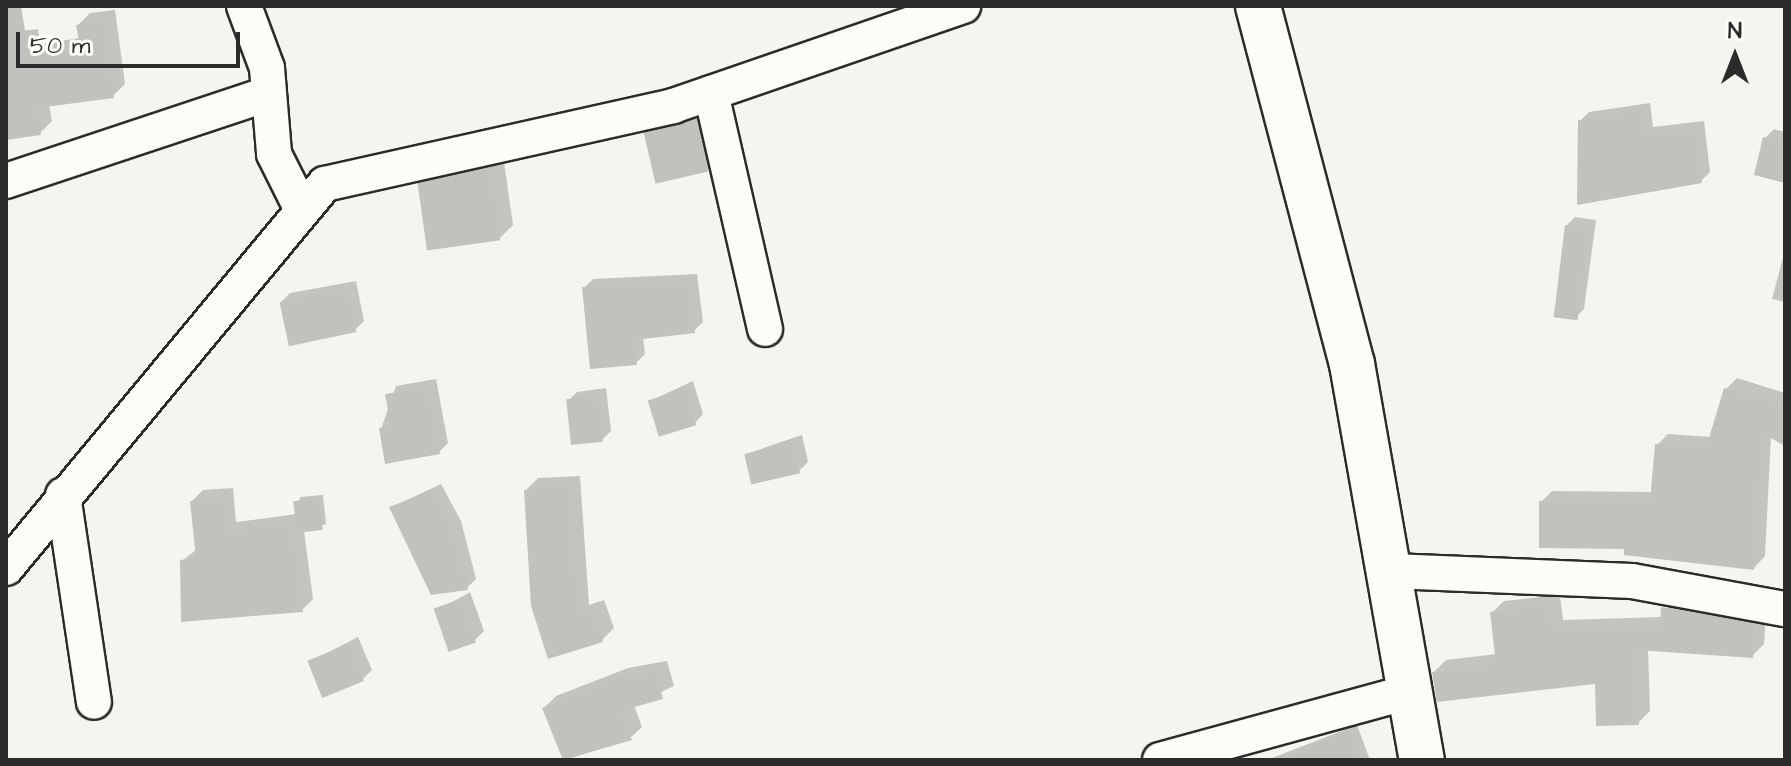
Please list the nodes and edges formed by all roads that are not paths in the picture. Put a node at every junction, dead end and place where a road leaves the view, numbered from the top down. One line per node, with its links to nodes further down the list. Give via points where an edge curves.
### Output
1 (244, 6): 5 (street, via 267,68)
2 (963, 6): 4 (street)
3 (1258, 6): 11 (street, via 1352,364)
4 (711, 93): 7 (street, via 352,174 325,184); 8 (street)
5 (267, 94): 6 (street); 7 (street, via 274,154)
6 (6, 181)
7 (301, 208): 9 (street, via 120,437)
8 (765, 329)
9 (63, 495): 10 (street); 14 (street)
10 (6, 568)
11 (1392, 571): 12 (street, via 1632,581); 13 (street)
12 (1785, 609)
13 (1408, 692): 15 (street); 16 (street)
14 (94, 702)
15 (1160, 760)
16 (1422, 760)

